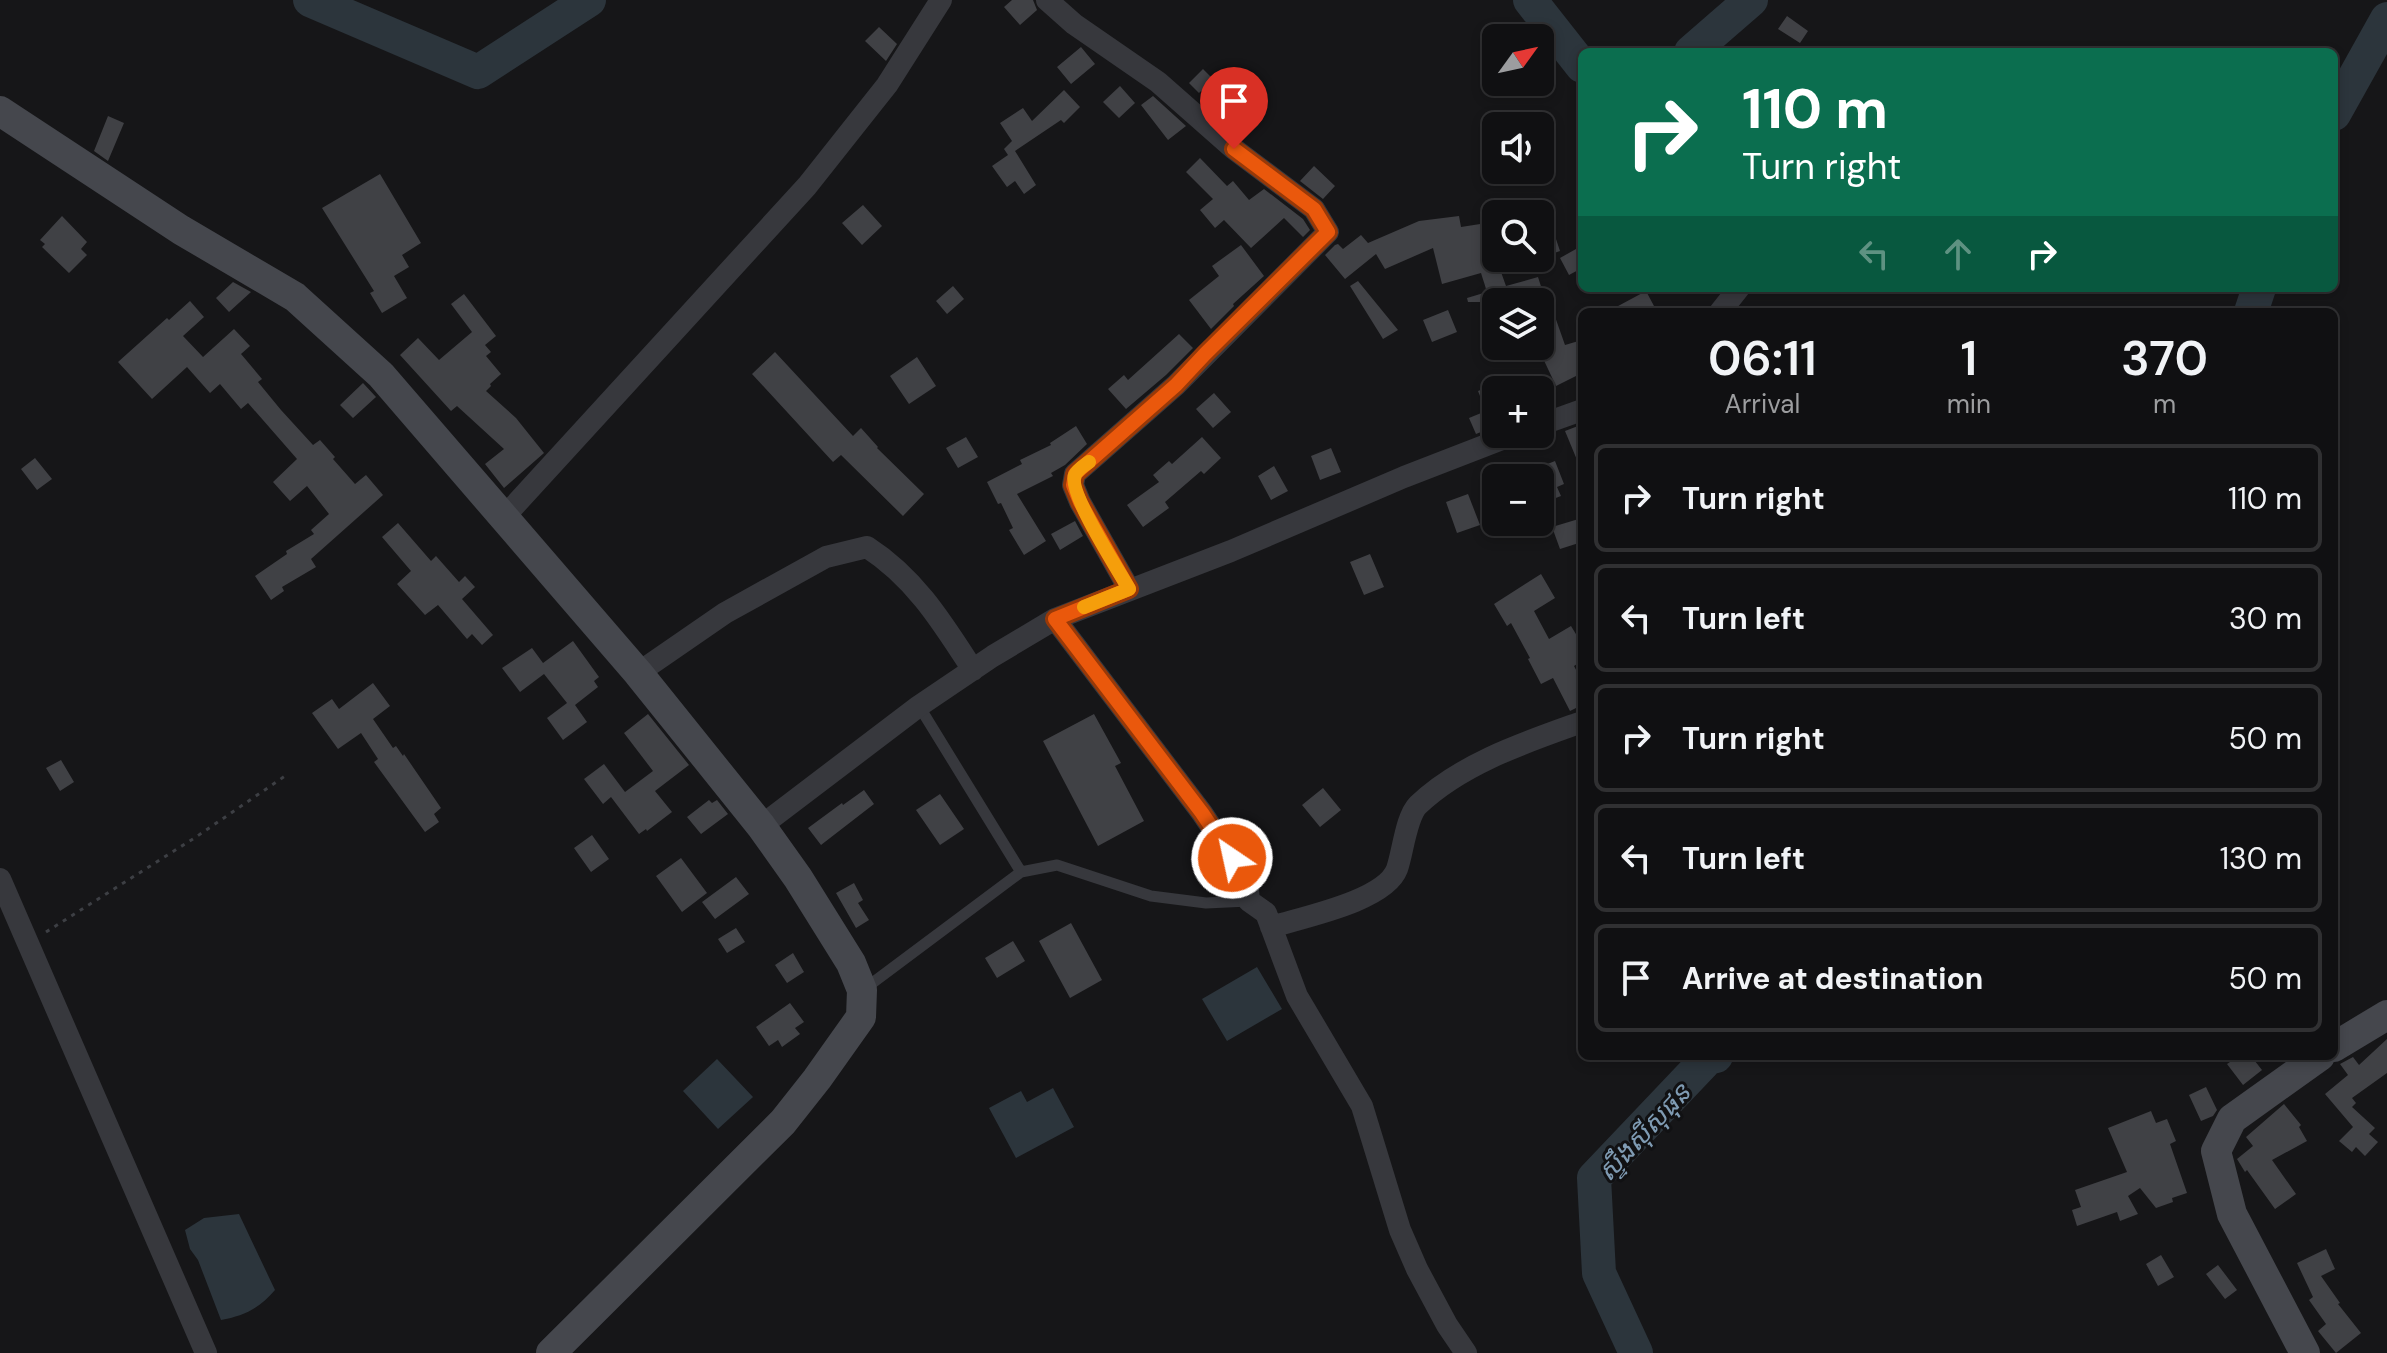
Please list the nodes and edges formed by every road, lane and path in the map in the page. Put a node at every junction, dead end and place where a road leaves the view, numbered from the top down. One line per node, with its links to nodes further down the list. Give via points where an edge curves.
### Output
1 (941, 0): 9 (street, via 887,85 807,186)
2 (1047, 0): 10 (street, via 1314,209 1328,232 1176,385 1075,474 1080,502)
3 (0, 111): 9 (main road, via 181,230 295,297 381,375)
4 (1736, 292): 5 (street)
5 (1723, 308)
6 (1578, 411): 7 (street)
7 (1554, 420)
8 (1482, 447): 10 (street)
9 (504, 517): 13 (main road)
10 (1129, 589): 11 (street)
11 (1055, 619): 12 (street); 20 (street, via 1202,813 1247,880)
12 (973, 670): 13 (street, via 915,587 867,547 826,557 725,613); 14 (street)
13 (638, 673): 17 (main road)
14 (919, 706): 17 (street); 18 (lane)
15 (1578, 723): 21 (street, via 1456,775 1415,808 1396,872 1376,892)
16 (288, 774): 22 (path)
17 (761, 826): 23 (main road, via 851,963)
18 (1021, 872): 20 (lane, via 1057,865 1151,896 1206,903); 23 (lane)
19 (0, 879): 22 (street)
20 (1249, 901): 21 (street, via 1266,913)
21 (1271, 927): 29 (street, via 1297,996 1362,1106 1417,1269)
22 (30, 943): 27 (street)
23 (862, 990): 28 (main road, via 861,1017 783,1122)
24 (2387, 1015): 25 (main road)
25 (2338, 1045)
26 (2314, 1060): 30 (main road, via 2232,1119 2216,1151 2232,1214)
27 (206, 1353)
28 (551, 1353)
29 (1466, 1353)
30 (2305, 1353)

